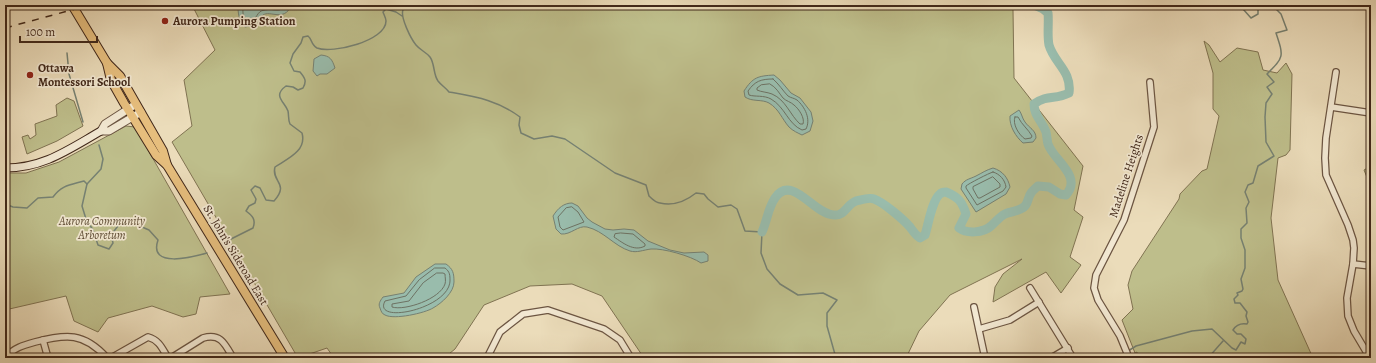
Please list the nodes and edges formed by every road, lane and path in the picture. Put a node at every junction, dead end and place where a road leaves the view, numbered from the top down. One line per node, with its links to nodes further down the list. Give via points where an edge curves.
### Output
1 (72, 5): 2 (main road, St. John's Sideroad East)
2 (107, 63): 5 (main road, St. John's Sideroad East, via 120,76); 7 (main road, St. John's Sideroad East, via 111,80)
3 (1336, 72): 6 (street)
4 (1150, 82): 32 (street, Madeline Heights, via 1154,127 1124,220 1096,275 1094,288 1098,300 1120,336)
5 (137, 105): 7 (main road); 9 (main road, St. John's Sideroad East, via 163,150)
6 (1331, 107): 8 (street); 11 (street, via 1324,158 1326,175 1353,240)
7 (129, 110): 9 (main road, St. John's Sideroad East, via 156,155); 10 (main road, via 105,124 102,131 60,155 28,166)
8 (1371, 113)
9 (167, 165): 26 (main road, St. John's Sideroad East)
10 (5, 168)
11 (1353, 264): 12 (street); 33 (street, via 1347,298 1348,316)
12 (1371, 266)
13 (1030, 288): 14 (street)
14 (1039, 302): 16 (street, via 1010,320); 18 (street)
15 (974, 307): 16 (street)
16 (979, 329): 29 (street)
17 (42, 340): 19 (street, via 14,350); 20 (street); 21 (street, via 58,336 80,338 98,348)
18 (1068, 348): 30 (street); 31 (street)
19 (5, 358)
20 (48, 358)
21 (107, 358)
22 (111, 358): 23 (street, via 148,337 159,343)
23 (168, 358)
24 (171, 358): 25 (street, via 209,336 223,342)
25 (233, 358)
26 (285, 358)
27 (487, 358): 28 (street, via 500,332 523,314 548,310 604,329 620,340)
28 (630, 358)
29 (985, 358)
30 (1051, 358)
31 (1073, 358)
32 (1127, 358)
33 (1370, 358)

